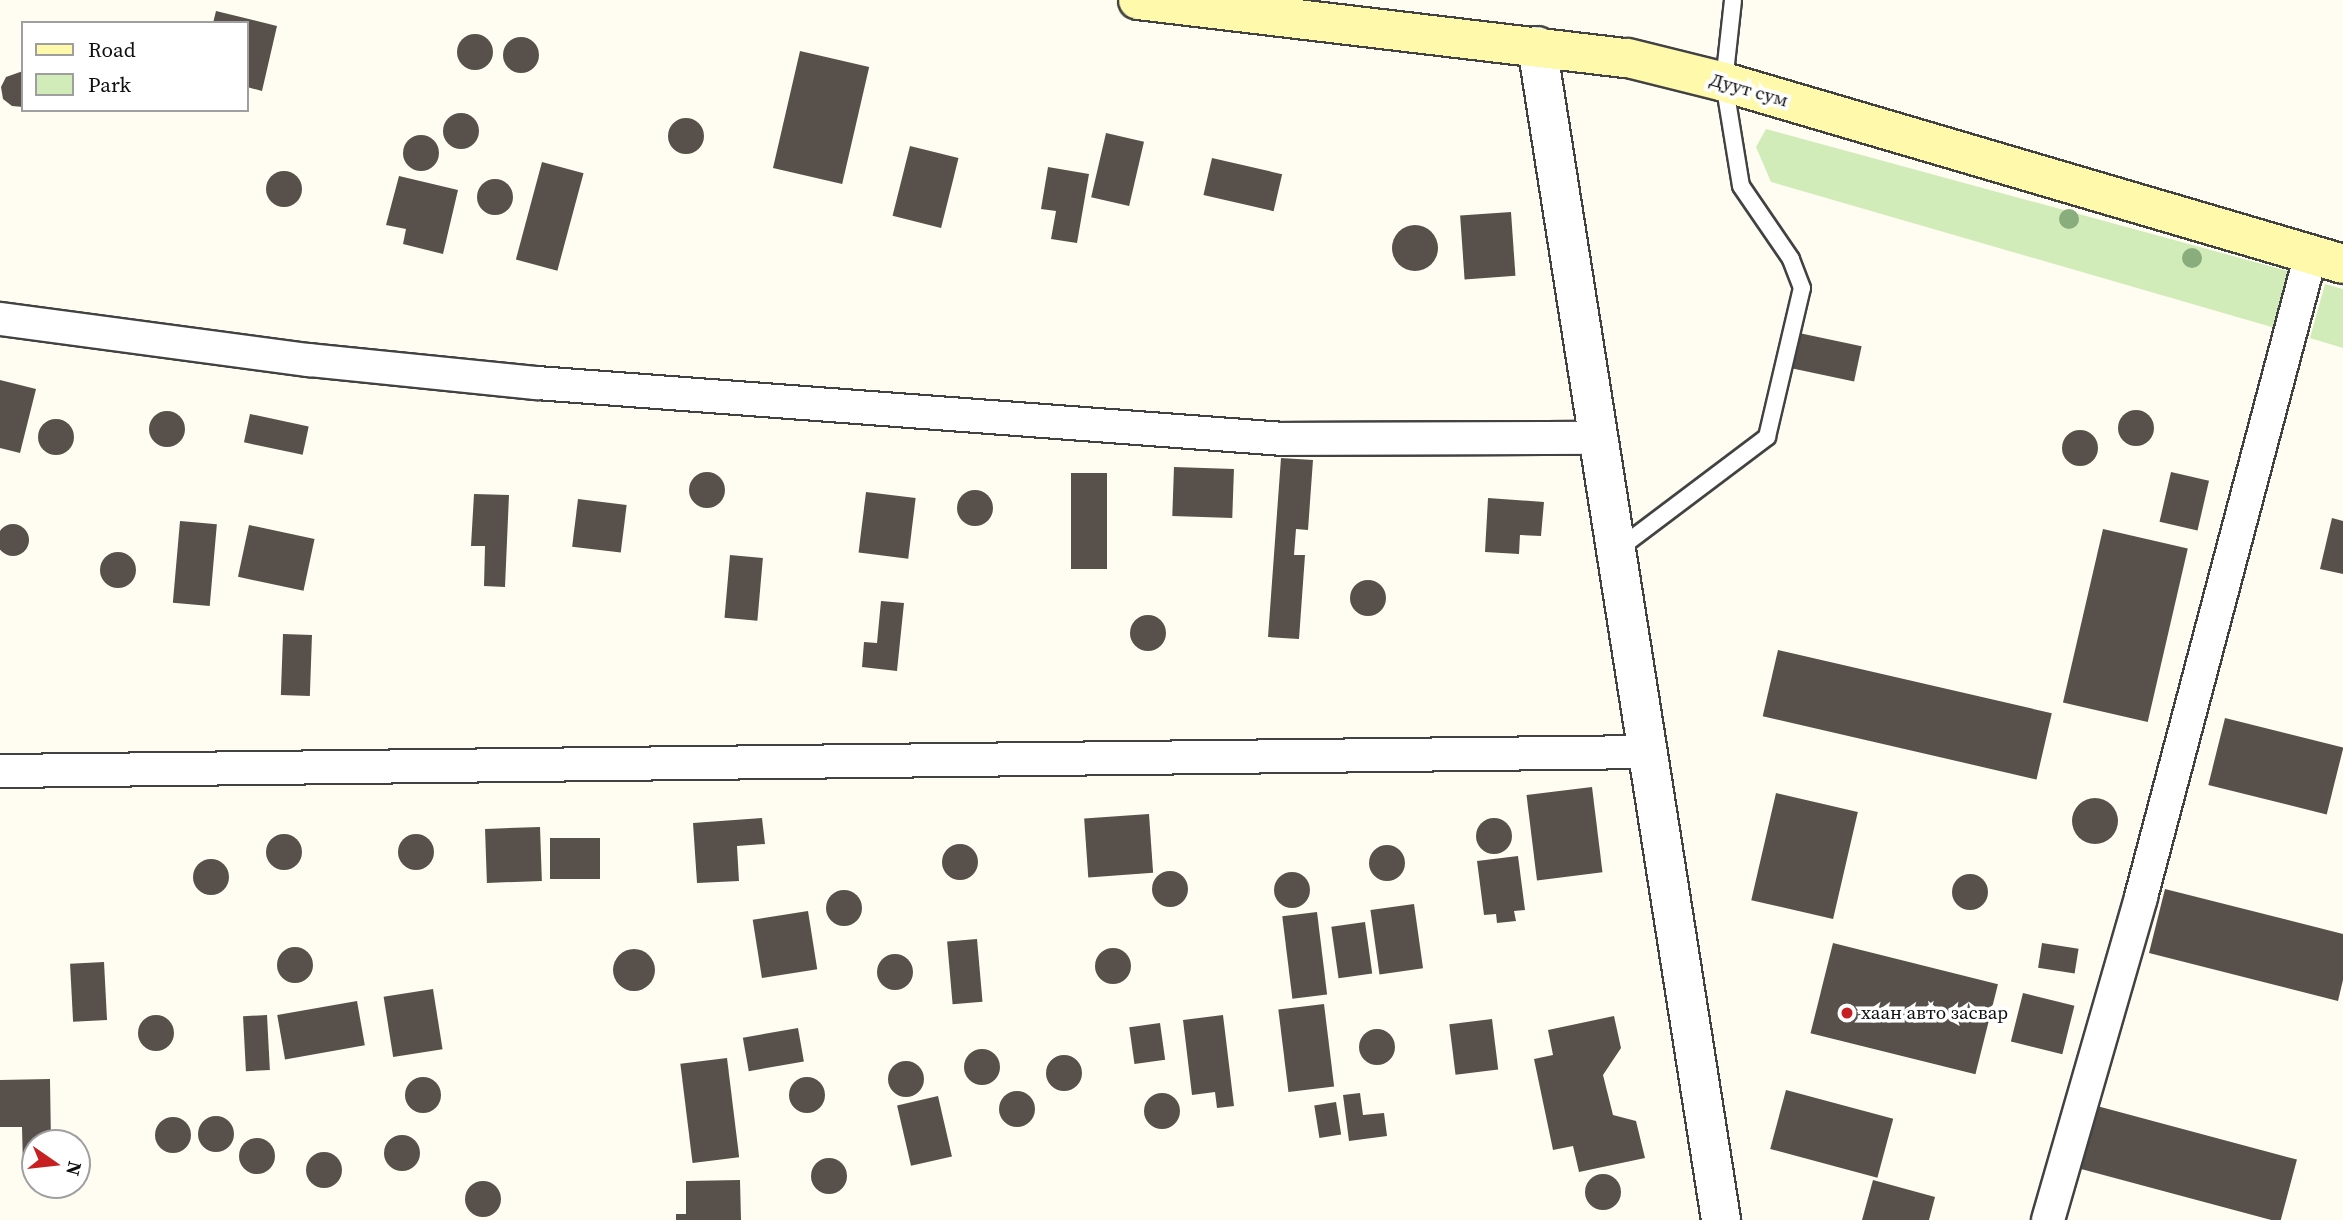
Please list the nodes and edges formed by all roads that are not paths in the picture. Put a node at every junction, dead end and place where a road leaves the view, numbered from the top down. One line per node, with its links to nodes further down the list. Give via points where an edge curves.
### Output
1 (1138, 0): 3 (main road, Дуут сум)
2 (1733, 0): 4 (lane)
3 (1537, 46): 4 (main road, Дуут сум, via 1628,58); 7 (street)
4 (1724, 82): 5 (main road, Дуут сум); 8 (lane, via 1741,186 1791,259 1802,288 1775,413 1767,437)
5 (2327, 259): 12 (street)
6 (0, 319): 7 (street, via 309,360 524,382 1228,435 1283,439)
7 (1597, 438): 8 (street)
8 (1617, 550): 9 (street)
9 (1648, 752): 10 (street); 11 (street)
10 (0, 771)
11 (1721, 1220)
12 (2049, 1220)

